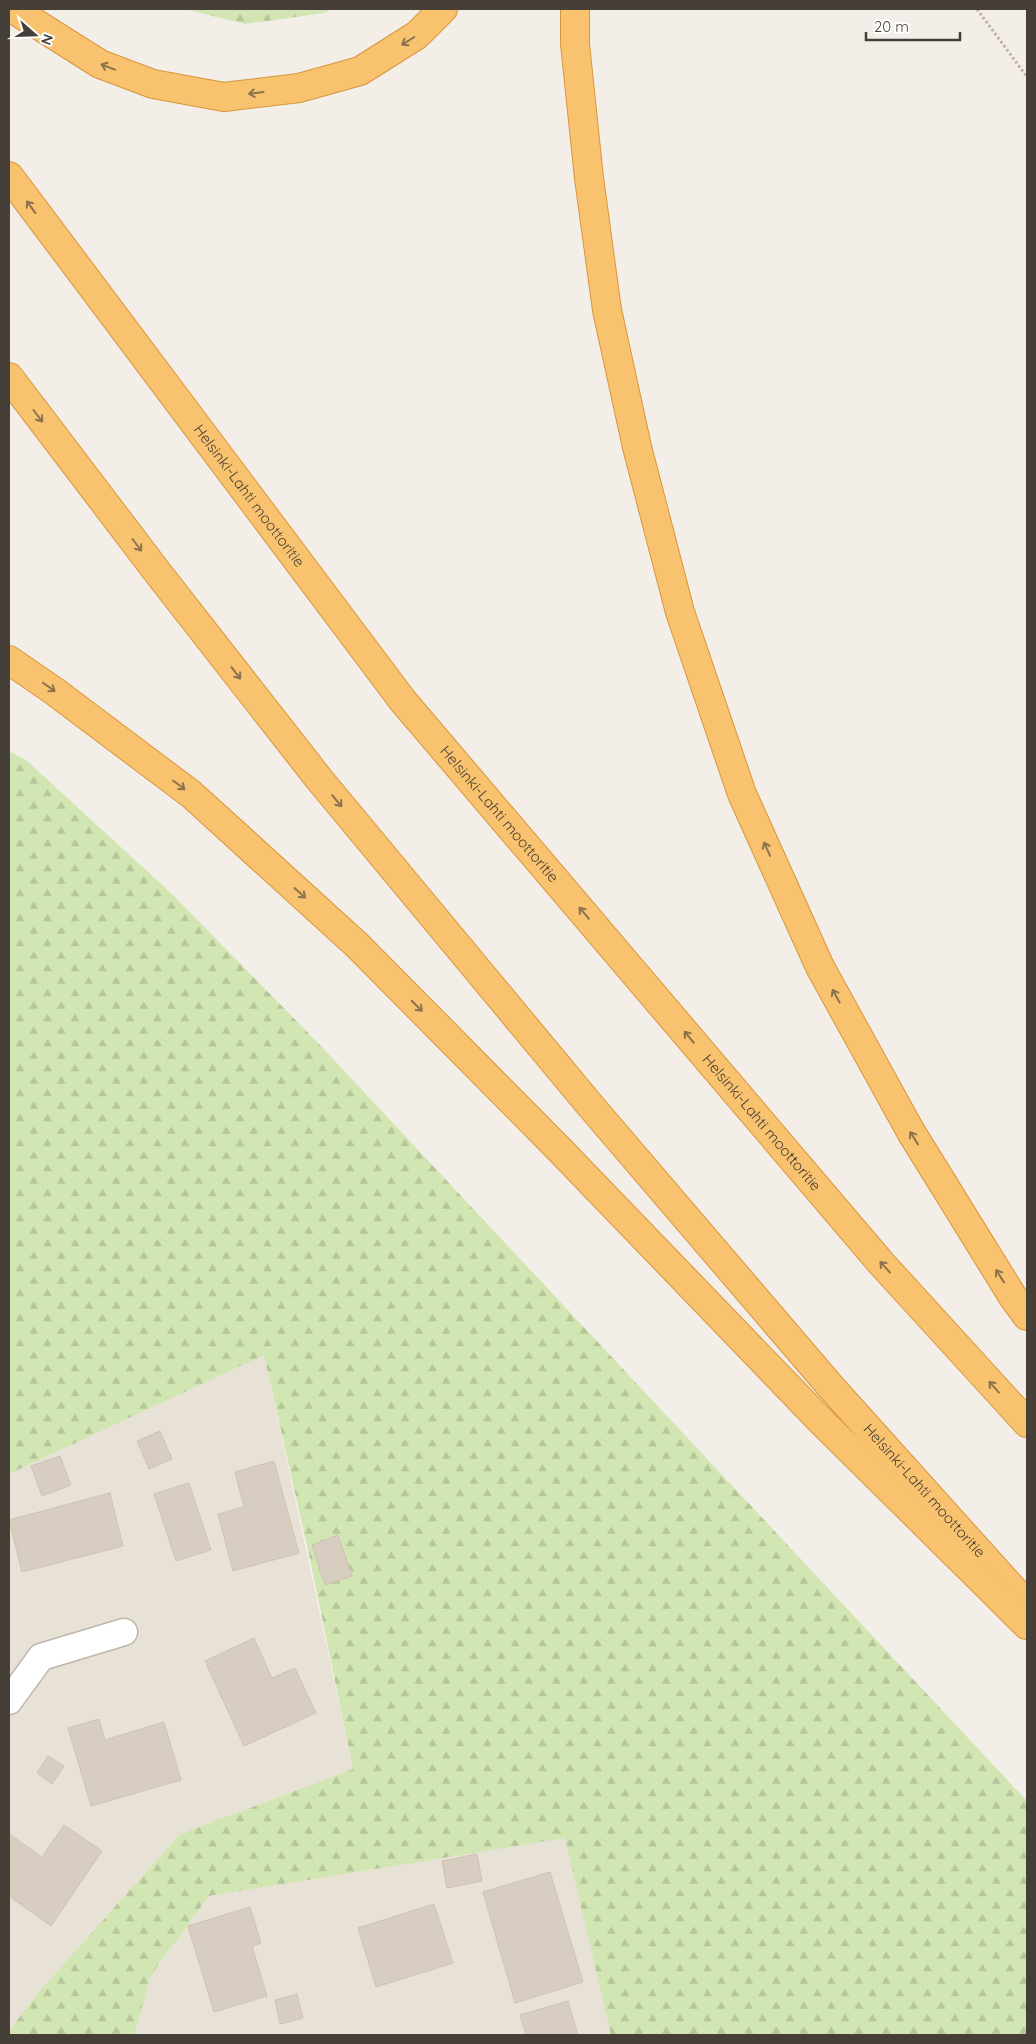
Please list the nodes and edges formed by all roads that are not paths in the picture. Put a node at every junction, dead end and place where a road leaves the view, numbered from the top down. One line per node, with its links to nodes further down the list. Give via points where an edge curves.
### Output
1 (13, 9): 2 (highway, one-way to 1, via 417,36 360,71 299,88 224,96 153,84 100,64)
2 (444, 9)
3 (575, 9): 7 (highway, one-way to 3, via 910,1132 820,968 742,794 680,612 636,446 607,310 587,159 575,44)
4 (9, 176): 8 (highway, Helsinki-Lahti moottoritie, one-way to 4, via 881,1263 403,701)
5 (9, 377): 9 (highway, Helsinki-Lahti moottoritie, one-way to 9, via 319,779 824,1379)
6 (9, 660): 10 (highway, one-way to 10, via 191,794 357,945 557,1146 821,1421)
7 (1027, 1316)
8 (1027, 1423)
9 (1027, 1605)
10 (1027, 1625)
11 (124, 1632): 12 (street, via 41,1657)
12 (9, 1701)

